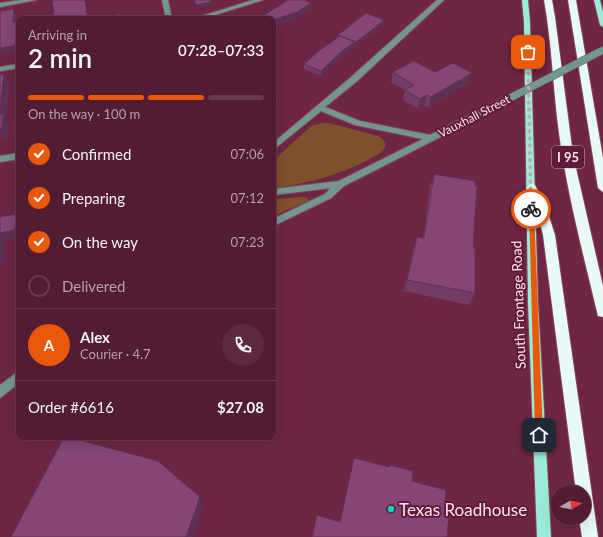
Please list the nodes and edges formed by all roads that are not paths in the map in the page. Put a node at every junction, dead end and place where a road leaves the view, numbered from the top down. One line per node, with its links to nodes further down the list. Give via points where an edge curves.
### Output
1 (33, 0): 9 (street)
2 (165, 0): 10 (street)
3 (260, 0): 11 (street)
4 (441, 0): 16 (street)
5 (524, 0): 22 (main road, South Frontage Road, via 527,22)
6 (548, 0): 26 (highway, I 95, via 571,172)
7 (572, 0): 23 (highway, I 95)
8 (597, 0): 12 (main road)
9 (0, 4)
10 (168, 16)
11 (205, 16)
12 (603, 25)
13 (603, 50): 17 (street, Vauxhall Street, bridge)
14 (16, 66): 15 (street)
15 (0, 69)
16 (320, 108): 17 (street, Vauxhall Street, via 358,123); 18 (street)
17 (431, 138): 21 (street, Vauxhall Street)
18 (276, 145)
19 (16, 156): 20 (street)
20 (0, 159)
21 (341, 184): 24 (street); 25 (street, Vauxhall Street, via 318,202)
22 (531, 188): 29 (highway, via 542,210 549,235); 31 (main road, South Frontage Road)
23 (603, 188)
24 (276, 192)
25 (276, 222)
26 (603, 312)
27 (16, 379): 28 (street)
28 (0, 392)
29 (583, 485)
30 (588, 525): 32 (highway)
31 (544, 537)
32 (590, 537)

